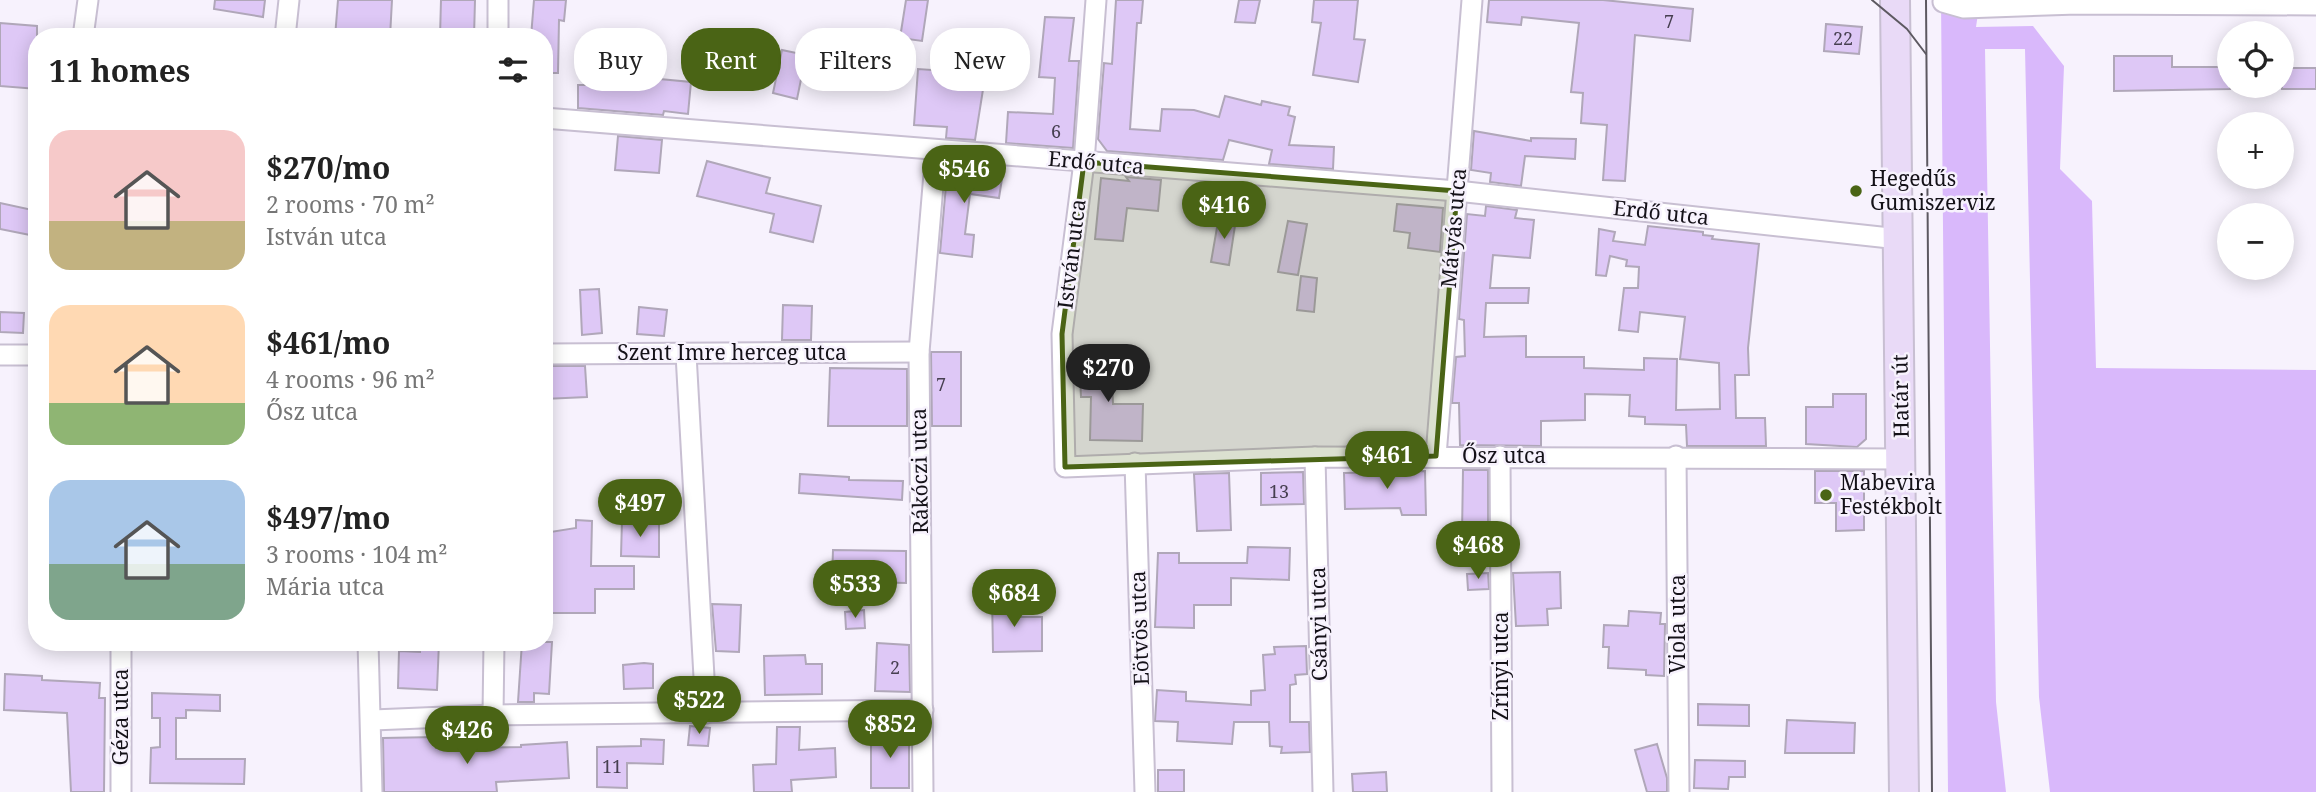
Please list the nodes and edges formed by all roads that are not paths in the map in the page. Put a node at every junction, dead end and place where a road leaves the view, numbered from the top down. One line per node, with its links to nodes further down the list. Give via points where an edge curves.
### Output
1 (88, 0): 10 (street)
2 (289, 0): 11 (street)
3 (498, 0): 12 (street)
4 (1096, 0): 15 (street, István utca)
5 (1472, 0): 16 (street, Mátyás utca)
6 (1895, 0): 17 (main road, Határ út)
7 (1939, 1): 8 (street, via 1964,8)
8 (2056, 2): 9 (street)
9 (2316, 5)
10 (84, 28)
11 (286, 28)
12 (498, 28)
13 (553, 119): 14 (street, Erdő utca)
14 (936, 150): 15 (street, Erdő utca); 18 (street, Rákóczi utca)
15 (1084, 162): 16 (street, Erdő utca); 29 (street, István utca, via 1062,334)
16 (1457, 191): 17 (street, Erdő utca); 23 (street, Mátyás utca)
17 (1899, 239): 27 (main road, Határ út)
18 (919, 352): 20 (street, Szent Imre herceg utca); 33 (street, Rákóczi utca)
19 (553, 354): 20 (street, Szent Imre herceg utca)
20 (686, 354): 34 (street)
21 (0, 355): 22 (street)
22 (28, 355)
23 (1436, 456): 24 (street, Ősz utca); 26 (street, Ősz utca)
24 (1500, 456): 25 (street, Ősz utca); 42 (street, Zrínyi utca)
25 (1676, 456): 27 (street, Ősz utca); 43 (street, Viola utca)
26 (1315, 457): 28 (street, Ősz utca); 41 (street, Csányi utca)
27 (1901, 459): 44 (main road, Határ út)
28 (1135, 463): 29 (street, Ősz utca); 40 (street, Eötvös utca)
29 (1065, 467)
30 (121, 651): 37 (street, Géza utca)
31 (369, 651): 36 (street)
32 (494, 651): 35 (street)
33 (923, 710): 34 (street); 39 (street, Rákóczi utca)
34 (706, 713): 35 (street)
35 (493, 715): 36 (street)
36 (373, 720): 38 (street)
37 (121, 792)
38 (372, 792)
39 (923, 792)
40 (1145, 792)
41 (1323, 792)
42 (1502, 792)
43 (1679, 792)
44 (1904, 792)

